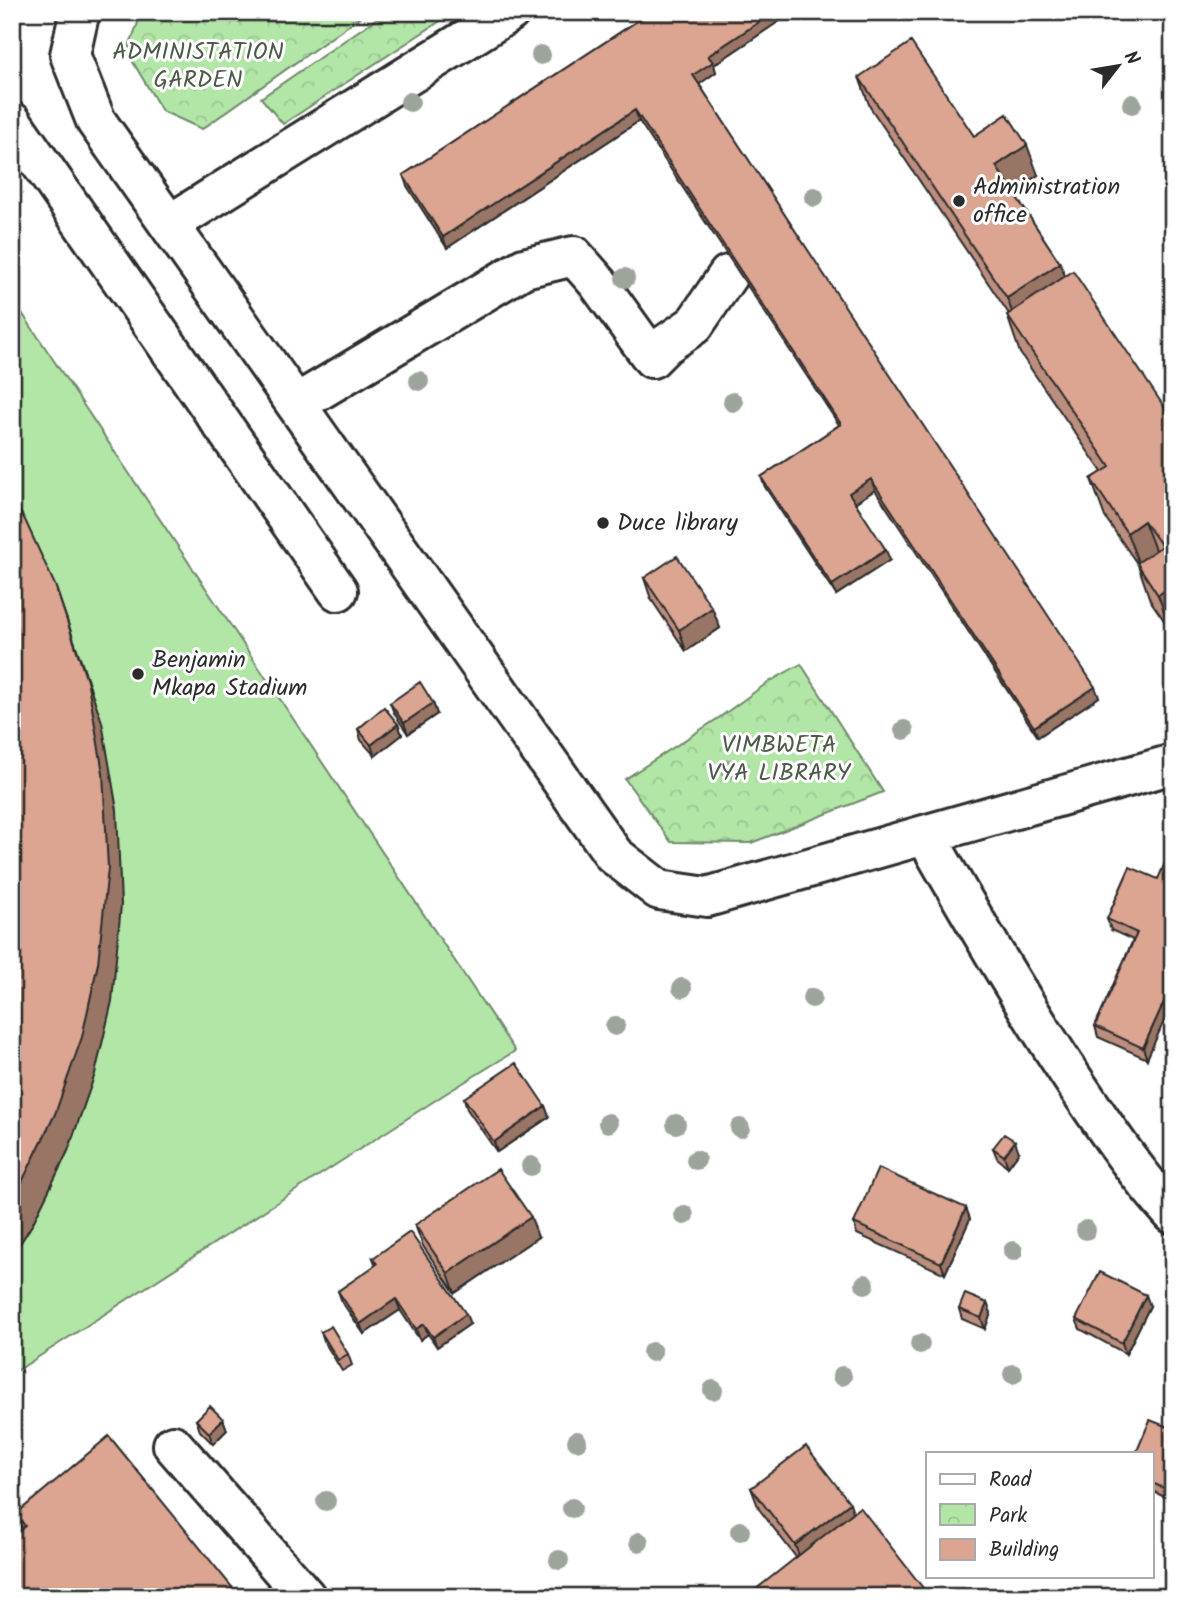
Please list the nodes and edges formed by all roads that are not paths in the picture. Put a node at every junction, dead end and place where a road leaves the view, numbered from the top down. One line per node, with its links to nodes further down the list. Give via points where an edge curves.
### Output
1 (81, 12): 4 (street, via 70,55 96,121)
2 (510, 12): 4 (street)
3 (12, 122): 7 (street)
4 (170, 224): 6 (street)
5 (728, 275): 6 (street, via 694,325 652,358 574,256 524,268)
6 (296, 404): 9 (street, via 614,856 659,890 707,897)
7 (338, 591)
8 (1173, 764): 9 (street)
9 (926, 836): 10 (street, via 1048,1042 1106,1128)
10 (1173, 1214)
11 (173, 1445): 12 (street)
12 (306, 1597)

